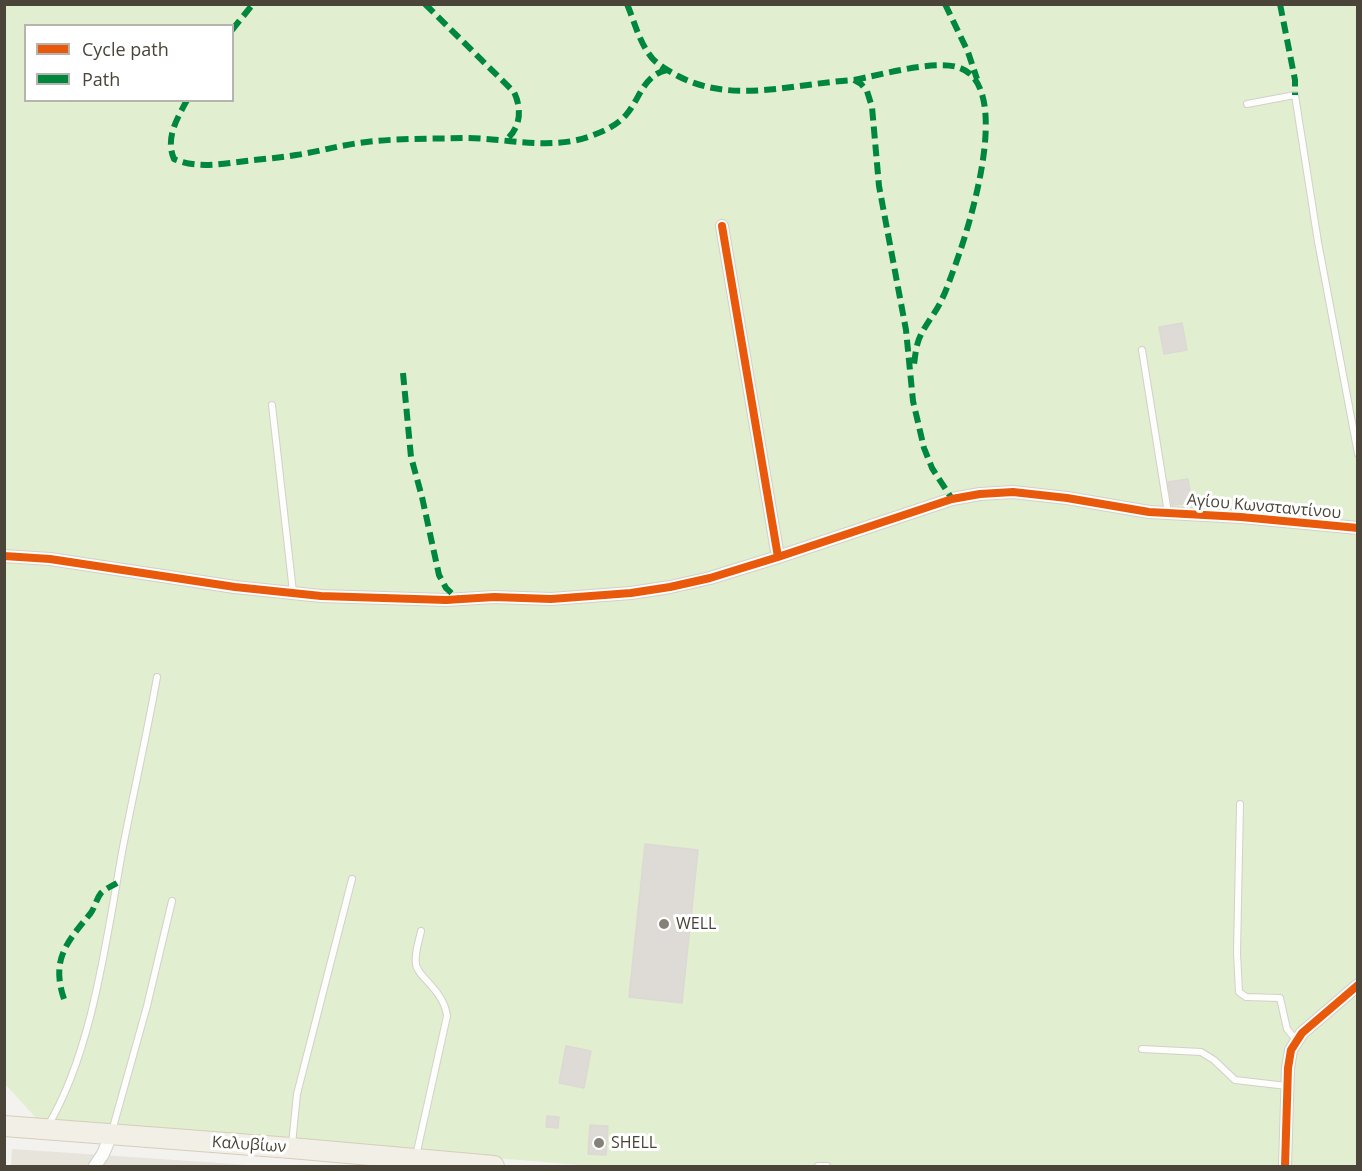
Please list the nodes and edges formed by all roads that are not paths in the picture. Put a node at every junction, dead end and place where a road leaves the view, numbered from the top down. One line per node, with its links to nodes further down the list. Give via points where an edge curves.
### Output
1 (1247, 104): 5 (lane, via 1295,95)
2 (722, 226): 9 (street)
3 (1142, 350): 6 (lane)
4 (272, 405): 10 (lane)
5 (1358, 454)
6 (1168, 513): 7 (street, Αγίου Κωνσταντίνου); 9 (street, Αγίου Κωνσταντίνου, via 1013,492 980,494 941,502)
7 (1358, 528)
8 (4, 556): 10 (street, Αγίου Κωνσταντίνου)
9 (778, 557): 10 (street, Αγίου Κωνσταντίνου, via 670,587 595,596 446,600)
10 (294, 593)
11 (157, 677): 21 (lane, via 87,1023 75,1066)
12 (1240, 804): 17 (lane, via 1239,992 1246,997 1280,998 1287,1029)
13 (352, 879): 23 (lane, via 297,1094)
14 (172, 901): 22 (lane)
15 (421, 931): 24 (lane, via 417,969 438,991 447,1016)
16 (1358, 985): 17 (street)
17 (1297, 1041): 19 (street, via 1291,1050)
18 (1142, 1049): 19 (lane, via 1201,1052 1234,1080)
19 (1288, 1086): 29 (street)
20 (4, 1126): 21 (main road, Καλυβίων)
21 (46, 1129): 22 (main road, Καλυβίων)
22 (111, 1135): 23 (main road, Καλυβίων); 25 (street)
23 (291, 1148): 24 (main road, Καλυβίων)
24 (415, 1160): 26 (main road, Καλυβίων)
25 (95, 1167)
26 (494, 1167)
27 (818, 1167): 28 (lane)
28 (827, 1167)
29 (1285, 1167)

